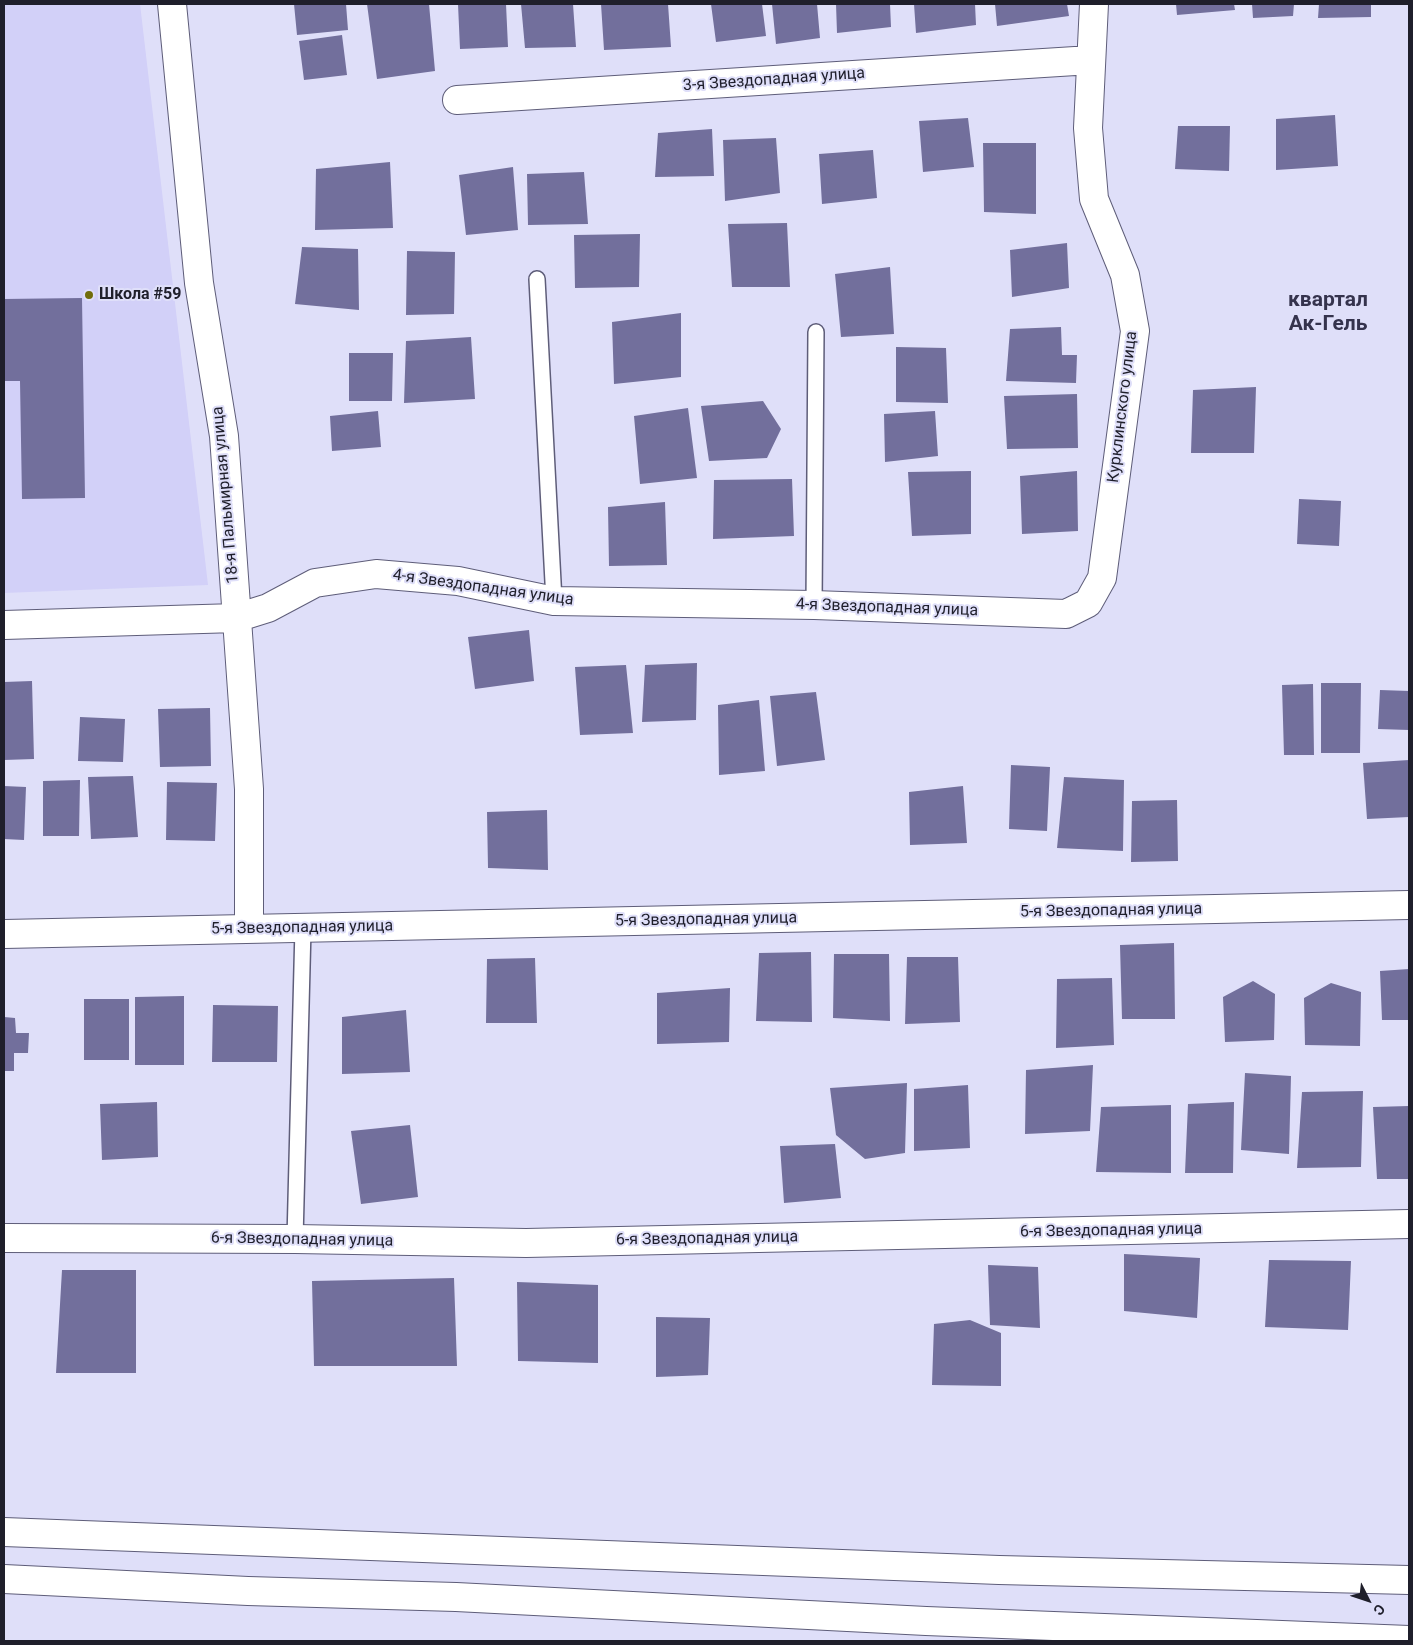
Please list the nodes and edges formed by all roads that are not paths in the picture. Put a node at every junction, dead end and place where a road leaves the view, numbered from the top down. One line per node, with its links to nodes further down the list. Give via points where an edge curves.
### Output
1 (172, 4): 10 (street, 18-я Пальмирная улица, via 199,283 224,436)
2 (1094, 4): 3 (street, Курклинского улица)
3 (1091, 60): 4 (street, 3-я Звездопадная улица); 8 (street, Курклинского улица, via 1088,128 1094,199 1125,275 1135,332 1102,578)
4 (457, 100)
5 (537, 280): 7 (lane)
6 (816, 332): 9 (lane)
7 (554, 601): 9 (street, 4-я Звездопадная улица); 10 (street, 4-я Звездопадная улица, via 458,581 376,574 315,583 268,608)
8 (1088, 603): 9 (street, 4-я Звездопадная улица, via 1066,614)
9 (814, 605)
10 (236, 618): 11 (street, 4-я Звездопадная улица); 13 (street, 18-я Пальмирная улица, via 249,789)
11 (4, 625)
12 (1409, 905): 14 (street, 5-я Звездопадная улица)
13 (249, 928): 14 (street, 5-я Звездопадная улица); 15 (street, 5-я Звездопадная улица)
14 (303, 928): 18 (lane)
15 (4, 934)
16 (1409, 1224): 18 (street, 6-я Звездопадная улица, via 526,1243)
17 (4, 1238): 18 (street, 6-я Звездопадная улица)
18 (295, 1239)
19 (4, 1532): 21 (street, via 999,1570)
20 (4, 1579): 22 (street)
21 (1409, 1580)
22 (1409, 1640)

